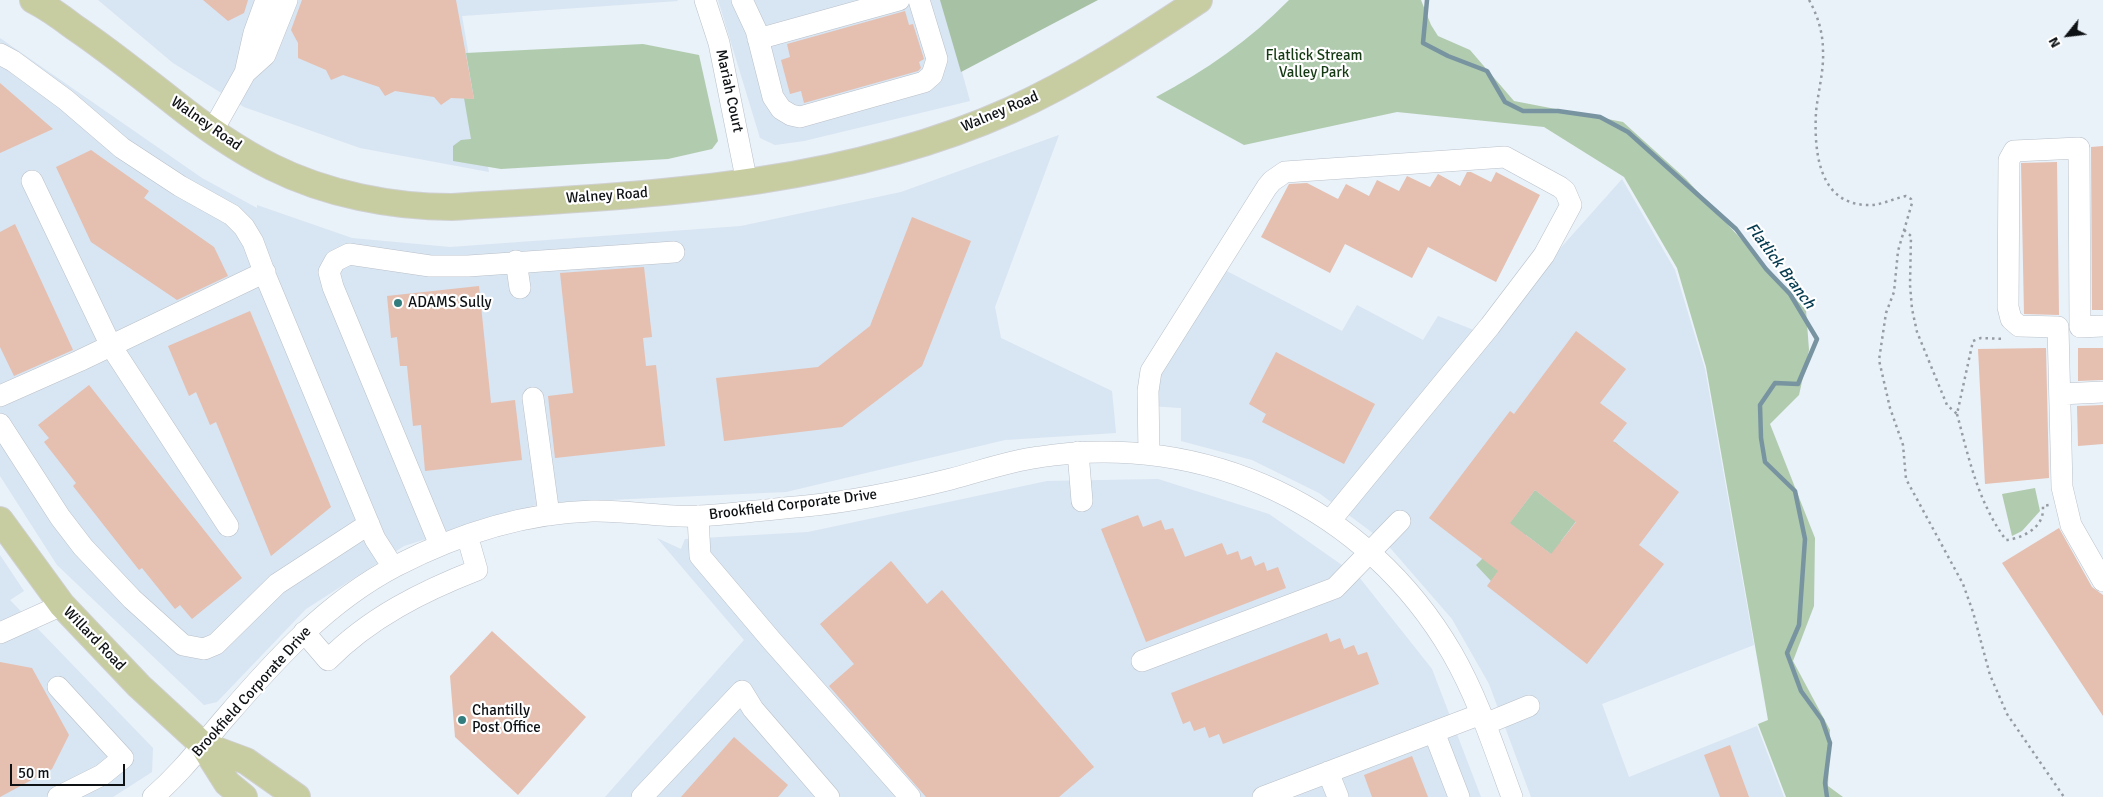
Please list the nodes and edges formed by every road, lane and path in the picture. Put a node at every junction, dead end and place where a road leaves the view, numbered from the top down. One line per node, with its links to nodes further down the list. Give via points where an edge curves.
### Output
1 (33, 0): 13 (main road, Walney Road, via 87,36)
2 (266, 0): 12 (street)
3 (286, 0): 12 (street, via 265,55)
4 (705, 0): 15 (street, Mariah Court, via 719,44)
5 (742, 0): 10 (street)
6 (899, 0): 10 (street)
7 (919, 0): 10 (street, via 937,59 932,75 924,82 800,117 781,109 773,97)
8 (1199, 0): 15 (main road, Walney Road, via 1096,64 1010,110 926,142 851,164)
9 (1809, 0): 16 (path, via 1820,26 1824,52 1816,113 1820,168 1832,192 1849,202 1864,206 1906,196 1911,199)
10 (758, 39)
11 (0, 54): 19 (street, via 66,100 122,148 232,215 253,242)
12 (245, 73): 13 (street)
13 (212, 130): 15 (main road, Walney Road, via 273,168 311,183 417,207 500,204)
14 (32, 182): 25 (street)
15 (747, 183)
16 (1904, 230): 30 (path, via 1911,236 1910,285 1916,332 1947,405); 69 (path, via 1879,360 1890,408 1903,444 1906,479 1962,584 1990,675 2007,714)
17 (674, 252): 18 (street)
18 (516, 261): 20 (street); 44 (street, via 430,266 349,254 335,261 329,272 332,287)
19 (265, 272): 25 (street); 41 (street)
20 (520, 288)
21 (2103, 326): 23 (street)
22 (2058, 327): 23 (street); 23 (street, via 2019,326 2011,319 2008,307 2009,160 2014,151 2079,148); 27 (street)
23 (2080, 327)
24 (2011, 339): 30 (path, via 1981,338 1973,341)
25 (111, 346): 28 (street); 42 (street)
26 (2103, 392): 27 (street)
27 (2060, 394): 35 (street)
28 (0, 396)
29 (533, 398): 36 (street)
30 (1957, 414): 35 (path, via 1979,492 1989,515 2006,540 2014,540 2032,530 2042,518 2043,506)
31 (0, 424): 41 (street, via 83,547 132,599 174,638 190,647 204,649 216,644 277,584)
32 (1078, 452): 33 (street, Brookfield Corporate Drive); 34 (street); 37 (street, Brookfield Corporate Drive, via 1014,461 896,493 835,504)
33 (1149, 454): 39 (street, Brookfield Corporate Drive, via 1197,462 1247,478 1295,500); 39 (street, via 1151,370 1267,187 1285,172 1505,157 1560,186 1571,205 1544,255)
34 (1082, 501)
35 (2065, 501): 47 (street, via 2071,524)
36 (549, 515): 37 (street, Brookfield Corporate Drive, via 596,511); 43 (street, Brookfield Corporate Drive)
37 (698, 516): 64 (street, via 700,556)
38 (0, 520): 48 (main road, Willard Road)
39 (1330, 521): 45 (street, Brookfield Corporate Drive)
40 (1400, 521): 45 (street)
41 (368, 524): 46 (street)
42 (228, 526)
43 (467, 535): 44 (street, Brookfield Corporate Drive); 49 (street, via 477,570 398,607 341,646 328,660)
44 (440, 545): 46 (street, Brookfield Corporate Drive)
45 (1370, 553): 51 (street, via 1335,588); 54 (street, Brookfield Corporate Drive, via 1404,586 1439,631)
46 (393, 567): 49 (street, Brookfield Corporate Drive, via 352,593)
47 (2102, 578)
48 (62, 605): 50 (street); 56 (main road, Willard Road, via 139,686)
49 (304, 632): 56 (street, Brookfield Corporate Drive)
50 (0, 633)
51 (1142, 660)
52 (58, 687): 58 (street, via 123,758 102,775)
53 (1529, 706): 54 (street)
54 (1483, 719): 55 (street); 68 (street, Brookfield Corporate Drive)
55 (1434, 732): 57 (street); 67 (street)
56 (203, 745): 59 (street, Brookfield Corporate Drive, via 181,772); 60 (main road, Willard Road, via 227,783); 61 (main road, Willard Road, via 246,760)
57 (1328, 772): 65 (street); 66 (street)
58 (58, 797)
59 (153, 797)
60 (244, 797)
61 (297, 797)
62 (642, 797): 63 (street, via 742,691 753,709)
63 (829, 797)
64 (910, 797)
65 (1263, 797)
66 (1338, 797)
67 (1459, 797)
68 (1512, 797)
69 (2064, 797)

